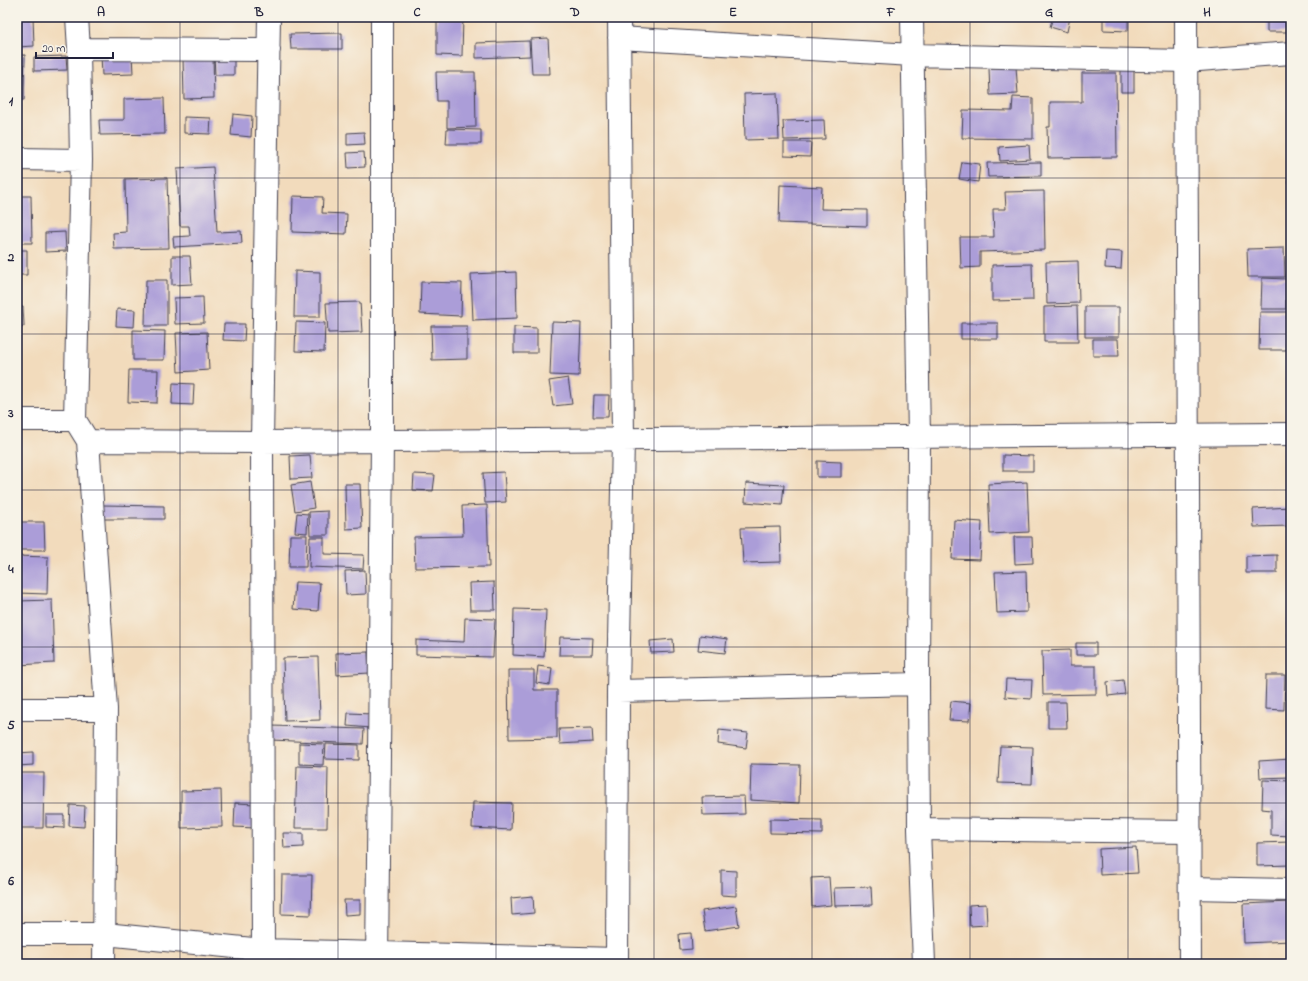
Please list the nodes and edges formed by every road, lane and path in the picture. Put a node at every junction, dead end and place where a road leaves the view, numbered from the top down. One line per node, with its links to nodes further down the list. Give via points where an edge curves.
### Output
1 (77, 17): 7 (street)
2 (269, 17): 8 (street)
3 (382, 17): 21 (street)
4 (912, 17): 10 (street)
5 (1186, 17): 11 (street)
6 (619, 28): 10 (street); 19 (street)
7 (79, 49): 8 (street); 13 (street)
8 (269, 50): 22 (street)
9 (1291, 53): 11 (street)
10 (913, 55): 11 (street); 18 (street)
11 (1186, 61): 17 (street)
12 (17, 159): 13 (street)
13 (81, 160): 15 (street)
14 (17, 420): 15 (street)
15 (75, 420): 20 (street)
16 (1291, 434): 17 (street)
17 (1189, 435): 18 (street); 28 (street)
18 (919, 437): 19 (street); 23 (street)
19 (623, 439): 21 (street); 24 (street)
20 (88, 441): 22 (street); 26 (street)
21 (382, 441): 22 (street); 34 (street)
22 (262, 442): 33 (street)
23 (918, 684): 24 (street); 27 (street)
24 (618, 691): 35 (street)
25 (17, 709): 26 (street)
26 (106, 709): 32 (street)
27 (919, 829): 28 (street); 37 (street)
28 (1190, 832): 29 (street)
29 (1190, 888): 30 (street); 38 (street)
30 (1291, 890)
31 (17, 934): 32 (street)
32 (105, 934): 33 (street); 36 (street)
33 (263, 957): 34 (street)
34 (377, 958): 35 (street)
35 (617, 961)
36 (104, 964)
37 (924, 964)
38 (1190, 964)

